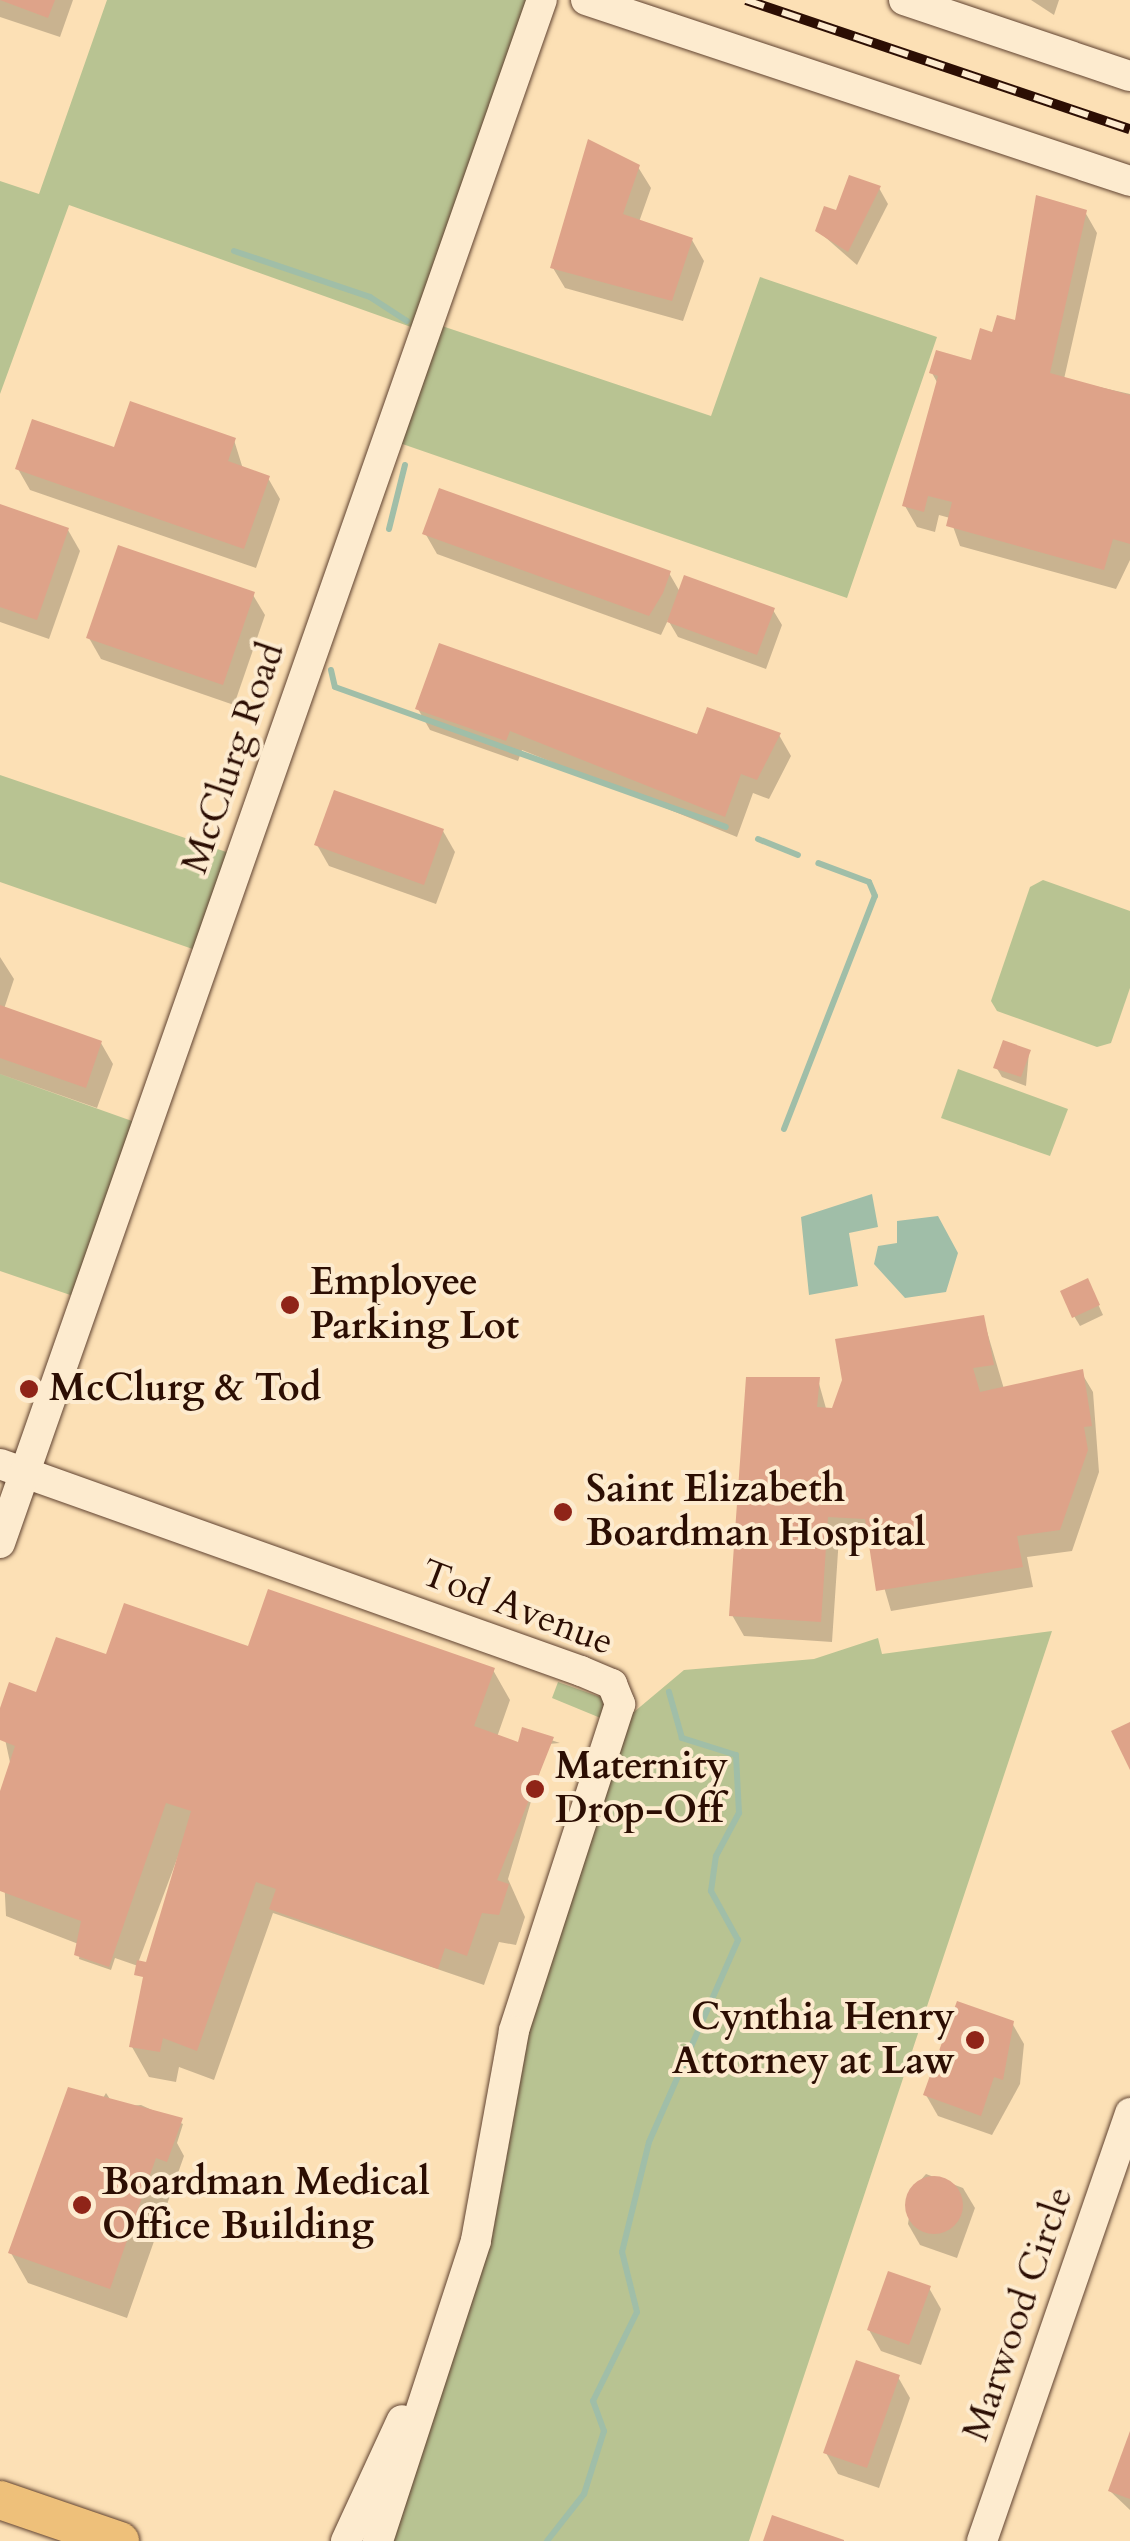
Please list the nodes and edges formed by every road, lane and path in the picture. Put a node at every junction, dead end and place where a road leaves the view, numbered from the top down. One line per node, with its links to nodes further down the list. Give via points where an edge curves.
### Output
1 (542, 0): 6 (street, McClurg Road)
2 (586, 0): 5 (street)
3 (904, 0): 4 (street)
4 (1130, 76)
5 (1130, 181)
6 (13, 1467): 7 (street, McClurg Road); 9 (street, Tod Avenue, via 612,1684 620,1704 514,2032 476,2241)
7 (0, 1543)
8 (1130, 2114): 14 (street, Marwood Circle)
9 (430, 2374): 12 (street, Tod Avenue); 13 (street, Tod Avenue)
10 (0, 2500): 11 (main road)
11 (120, 2541)
12 (346, 2541)
13 (378, 2541)
14 (982, 2541)

